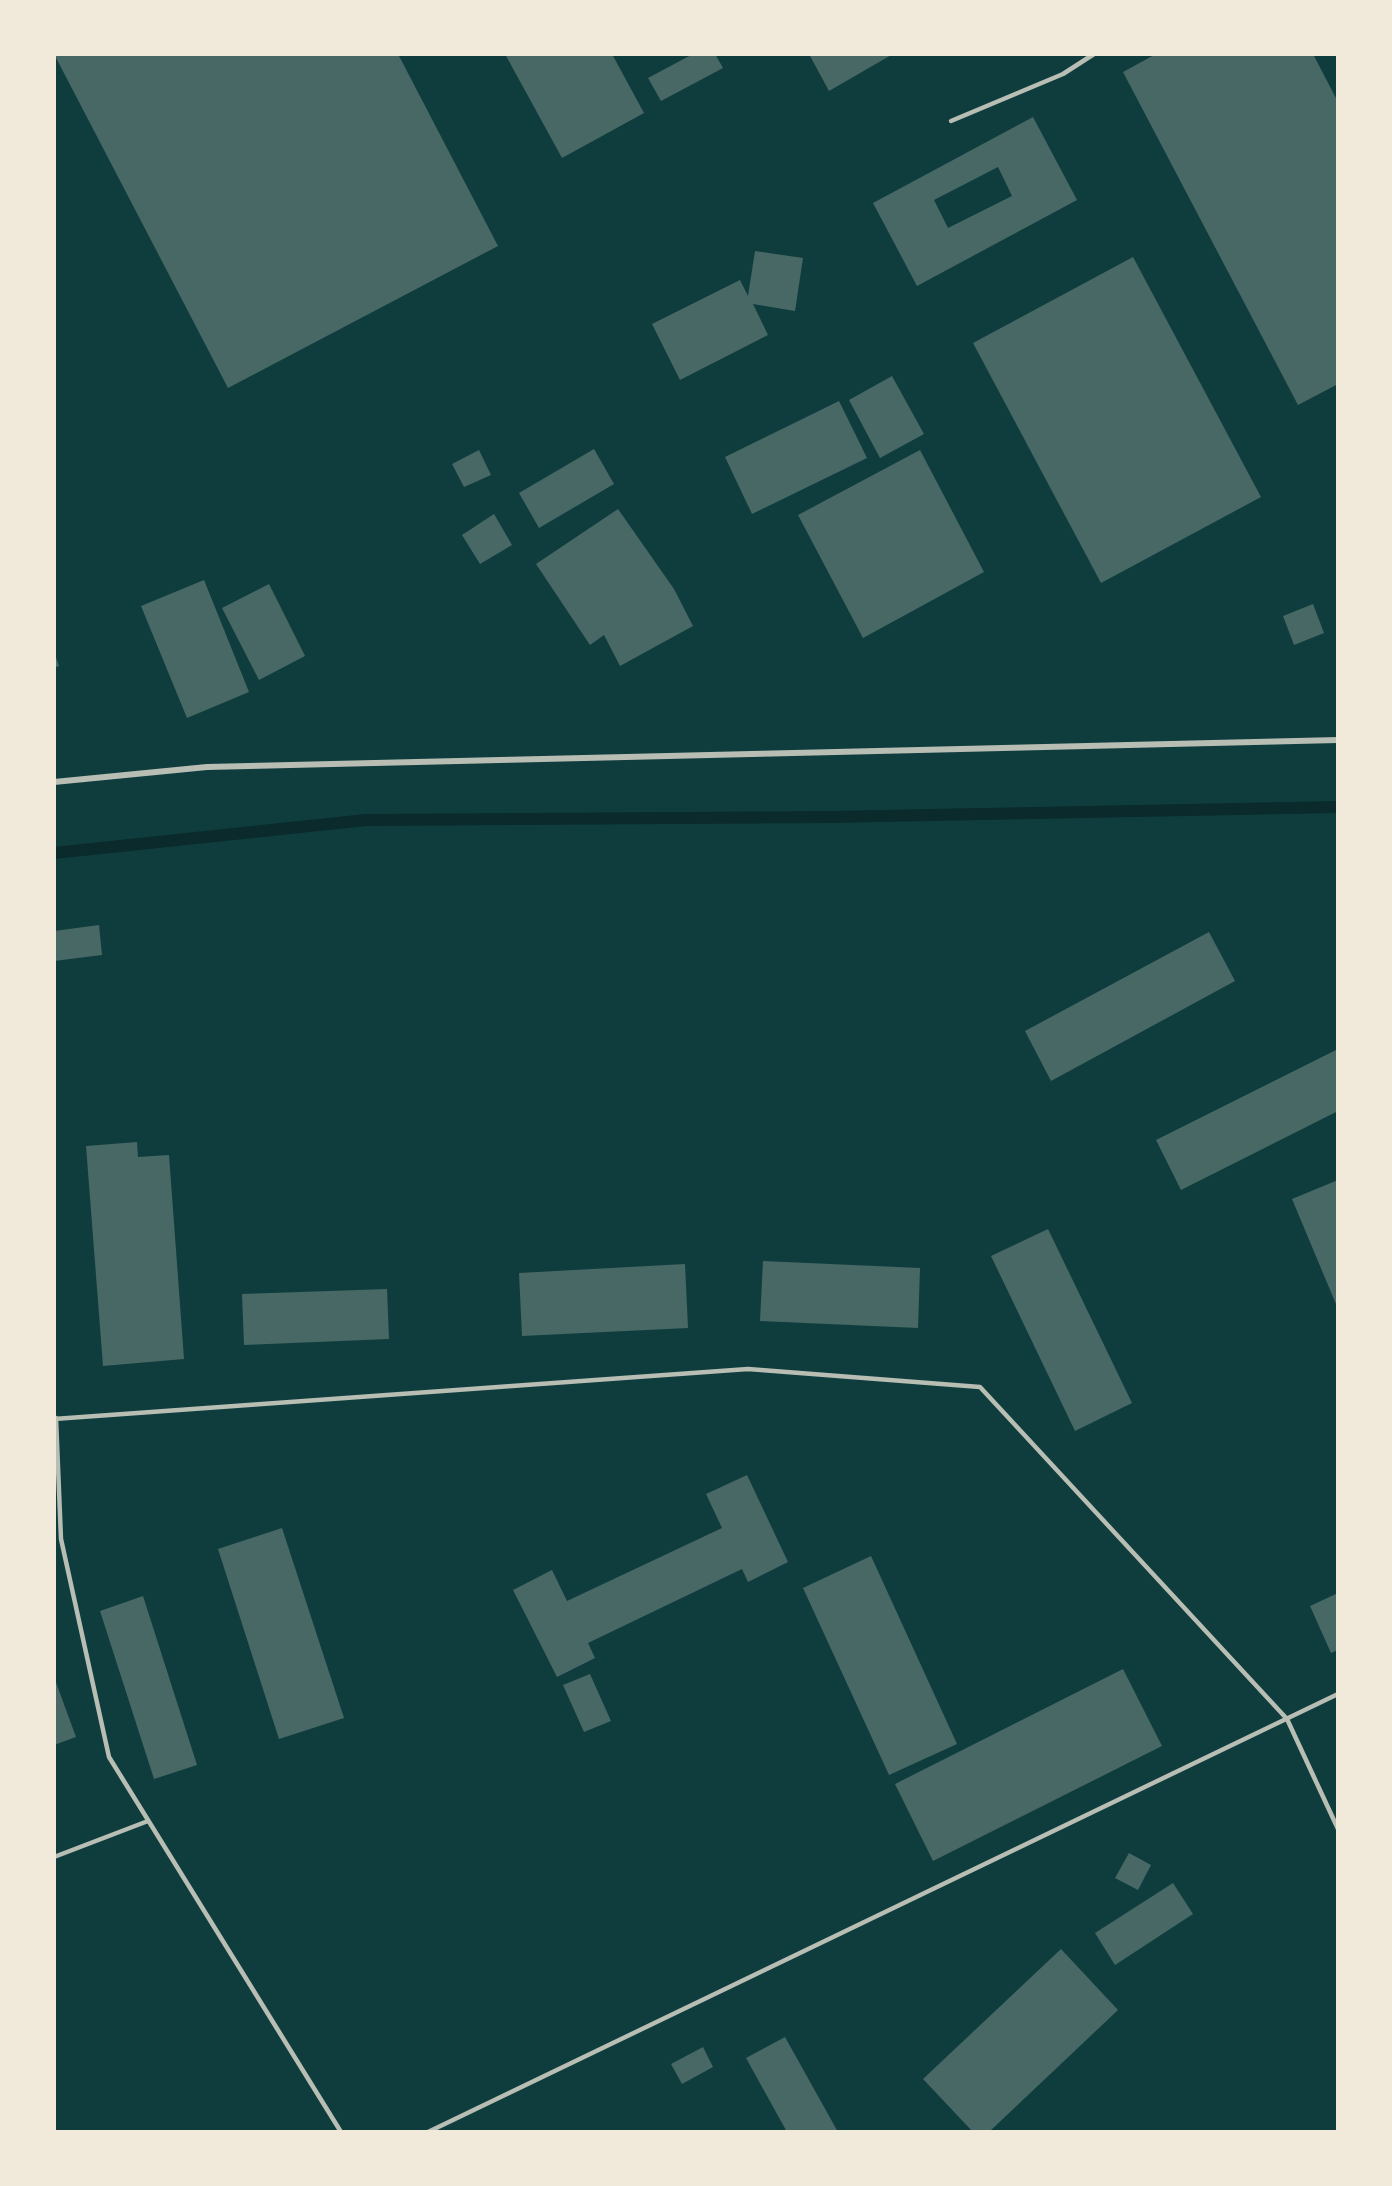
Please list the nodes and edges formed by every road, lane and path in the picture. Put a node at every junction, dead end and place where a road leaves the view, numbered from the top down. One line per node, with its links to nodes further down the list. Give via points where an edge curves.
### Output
1 (1094, 54): 2 (lane, via 1063,74)
2 (951, 121)
3 (1338, 740): 4 (street, via 207,766)
4 (54, 782)
5 (55, 1419): 7 (lane, via 748,1369 980,1387); 8 (lane, via 61,1539 109,1757)
6 (1338, 1694): 7 (lane)
7 (1287, 1719): 9 (lane); 12 (lane)
8 (148, 1821): 10 (lane); 11 (lane)
9 (1338, 1829)
10 (54, 1857)
11 (341, 2132)
12 (428, 2132)

